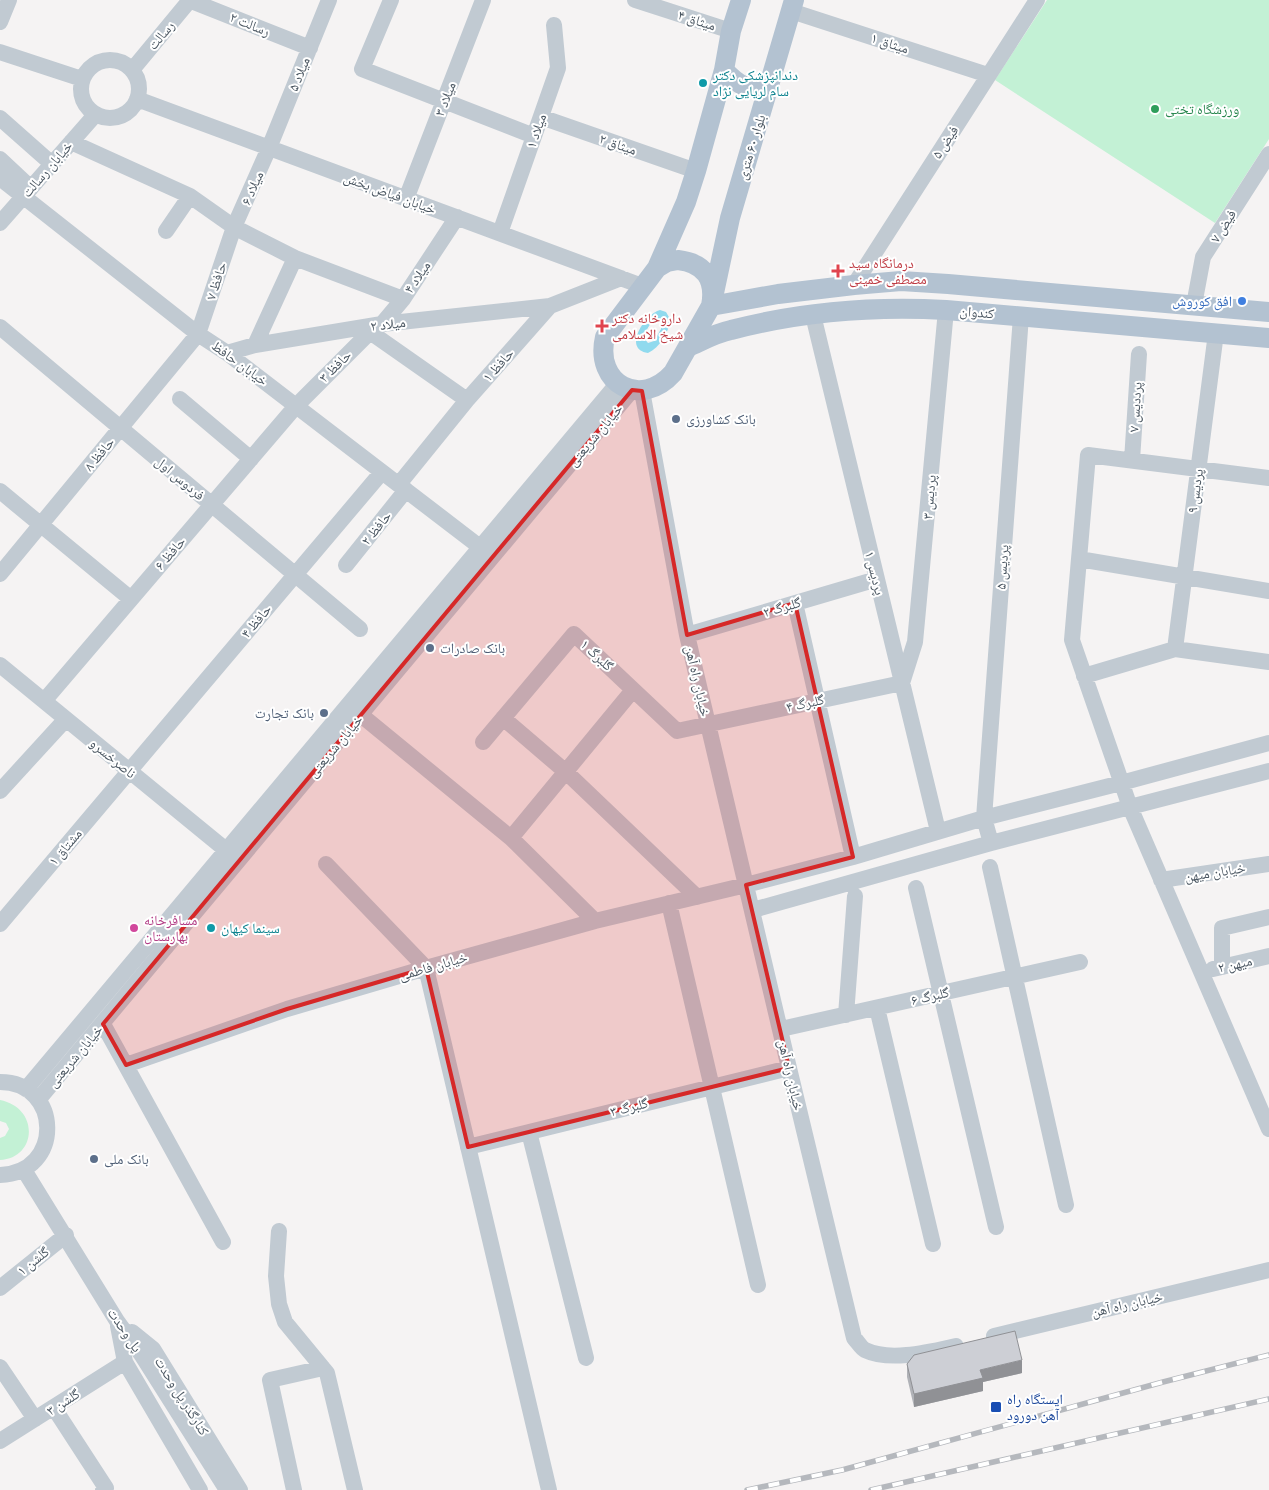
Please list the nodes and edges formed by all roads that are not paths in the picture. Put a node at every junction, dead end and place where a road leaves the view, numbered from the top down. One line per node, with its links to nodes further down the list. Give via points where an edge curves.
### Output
1 (9, 0): 10 (street)
2 (190, 0): 13 (street, رسالت ۲); 15 (street, رسالت)
3 (330, 0): 13 (street, میلاد ۵)
4 (391, 0): 21 (street, via 362,69)
5 (483, 0): 21 (street, میلاد ۳)
6 (637, 0): 12 (street, میثاق ۴)
7 (741, 0): 12 (main road)
8 (1029, 2): 17 (street, فیض ۵)
9 (793, 6): 17 (street, میثاق ۱); 19 (main road, بلوار ۶۰ متری)
10 (0, 22)
11 (554, 26): 24 (street, میلاد ۱, via 558,68)
12 (731, 31): 16 (main road)
13 (310, 48): 27 (street, میلاد ۵)
14 (0, 52): 18 (street)
15 (132, 70): 18 (street, via 124,63 105,60 94,64); 20 (street, via 138,79)
16 (724, 70): 19 (main road, via 740,85); 31 (main road)
17 (988, 75): 44 (street, فیض ۵)
18 (82, 79): 22 (street, via 82,99)
19 (768, 89): 47 (main road, بلوار ۶۰ متری, via 730,218)
20 (138, 99): 22 (street, via 120,116 105,118); 27 (street, خیابان فیاض بخش)
21 (444, 102): 25 (street); 35 (street, میلاد ۳)
22 (95, 115): 26 (street, خیابان رسالت)
23 (0, 118): 30 (street)
24 (541, 118): 25 (street, میلاد ۱); 31 (street, میثاق ۲)
25 (534, 136): 40 (street, میلاد ۱)
26 (71, 142): 30 (street, خیابان رسالت); 34 (street)
27 (269, 148): 35 (street, خیابان فیاض بخش); 38 (street, میلاد ۶)
28 (0, 159): 33 (street)
29 (1267, 161): 48 (street, فیض ۷, via 1203,258)
30 (52, 164): 33 (street, خیابان رسالت)
31 (696, 171): 42 (main road)
32 (0, 178): 33 (street, خیابان حافظ)
33 (27, 192): 37 (street, خیابان رسالت); 57 (street, خیابان حافظ)
34 (190, 196): 38 (street); 39 (street)
35 (406, 199): 36 (street, خیابان فیاض بخش)
36 (457, 217): 40 (street, خیابان فیاض بخش); 46 (street, میلاد ۴)
37 (0, 223)
38 (234, 227): 41 (street); 57 (street, حافظ ۷)
39 (166, 232)
40 (500, 234): 43 (street, خیابان فیاض بخش)
41 (295, 258): 46 (street); 60 (street)
42 (658, 268): 45 (main road); 47 (main road, via 678,260 694,264 707,274 712,284)
43 (621, 278): 45 (street, خیابان فیاض بخش); 49 (street, حافظ ۱)
44 (854, 284): 47 (main road, کندوان); 48 (main road, کندوان, via 901,281)
45 (642, 286): 64 (main road, via 605,337 602,350 609,374)
46 (402, 299): 56 (street, میلاد ۴)
47 (712, 301): 61 (main road, بلوار ۶۰ متری)
48 (1194, 305): 50 (main road, کندوان)
49 (550, 306): 56 (street, میلاد ۲); 66 (street, حافظ ۱)
50 (1218, 308): 52 (main road, کندوان); 58 (main road)
51 (946, 310): 53 (main road, کندوان, via 902,307); 54 (main road, کندوان); 94 (street, پردیس ۳, via 915,642)
52 (1269, 312)
53 (813, 315): 61 (main road, کندوان, via 729,330); 84 (street, پردیس ۱)
54 (1021, 316): 58 (main road, کندوان); 110 (street, پردیس ۵)
55 (0, 328): 68 (street, فردوس اول)
56 (376, 328): 60 (street, میلاد ۲); 66 (street); 67 (street, حافظ ۳)
57 (198, 334): 62 (street, خیابان حافظ); 68 (street, حافظ ۸)
58 (1216, 334): 59 (main road, کندوان); 71 (street, پردیس ۹)
59 (1269, 338)
60 (255, 345): 62 (street, میلاد ۲)
61 (688, 347): 64 (main road, بلوار ۶۰ متری, via 665,382 654,388)
62 (227, 353): 67 (street, خیابان حافظ)
63 (1139, 354): 70 (street, پرددیس ۷)
64 (631, 388): 78 (street, خیابان شریعتی); 89 (street, خیابان راه آهن); 98 (street, خیابان شریعتی)
65 (180, 399): 69 (street)
66 (467, 400): 74 (street, حافظ ۱)
67 (299, 403): 69 (street, حافظ ۶); 72 (street, خیابان حافظ)
68 (120, 428): 76 (street, فردوس اول); 77 (street, حافظ ۸)
69 (251, 460): 76 (street, حافظ ۶)
70 (1132, 460): 71 (street); 79 (street, via 1088,455)
71 (1198, 469): 73 (street); 83 (street, پردیس ۹)
72 (382, 472): 74 (street, خیابان حافظ); 82 (street, حافظ ۴)
73 (1269, 478)
74 (402, 487): 78 (street, خیابان حافظ); 80 (street, حافظ ۲)
75 (0, 491): 77 (street)
76 (212, 505): 82 (street, فردوس اول); 86 (street, حافظ ۶)
77 (41, 525): 81 (street, حافظ ۸); 86 (street)
78 (480, 547): 114 (street, خیابان شریعتی)
79 (1079, 558): 83 (street); 93 (street, via 1072,640)
80 (346, 565)
81 (0, 574)
82 (295, 575): 88 (street, فردوس اول); 104 (street, حافظ ۴)
83 (1184, 576): 85 (street); 90 (street, پردیس ۹)
84 (877, 579): 87 (street, گلبرگ ۲); 94 (street, پردیس ۱)
85 (1269, 591)
86 (131, 599): 96 (street, حافظ ۶)
87 (795, 604): 89 (street, گلبرگ ۲); 97 (street)
88 (360, 629)
89 (687, 635): 101 (street, خیابان راه آهن)
90 (1174, 649): 91 (street); 93 (street)
91 (1269, 662)
92 (0, 665): 96 (street, ناصرخسرو)
93 (1084, 676): 107 (street)
94 (902, 683): 97 (street, گلبرگ ۴); 111 (street, پردیس ۱)
95 (633, 690): 99 (street, گلبرگ ۱, via 574,634); 101 (street, گلبرگ ۱, via 677,731); 106 (street)
96 (44, 701): 100 (street, ناصرخسرو)
97 (818, 701): 101 (street, گلبرگ ۴); 115 (street)
98 (361, 714): 112 (street); 138 (street, خیابان شریعتی)
99 (503, 718): 102 (street, گلبرگ ۱); 106 (street)
100 (66, 719): 104 (street, ناصرخسرو); 108 (street)
101 (708, 724): 120 (street, خیابان راه آهن)
102 (483, 742)
103 (1269, 743): 107 (street, خیابان فاطمی)
104 (129, 771): 114 (street, ناصرخسرو); 128 (street, مشتاق ۱)
105 (1269, 771): 109 (street)
106 (566, 772): 112 (street); 123 (street)
107 (1121, 783): 109 (street); 110 (street, خیابان فاطمی)
108 (0, 791)
109 (1130, 807): 113 (street); 119 (street)
110 (984, 818): 111 (street, خیابان فاطمی); 113 (street, پردیس ۵)
111 (938, 831): 115 (street, خیابان فاطمی)
112 (511, 838): 127 (street)
113 (991, 843): 125 (street)
114 (226, 850): 144 (street, خیابان شریعتی)
115 (853, 857): 120 (street, خیابان فاطمی)
116 (326, 864): 132 (street)
117 (1269, 864): 119 (street, خیابان میهن)
118 (990, 867): 134 (street)
119 (1161, 880): 133 (street)
120 (746, 885): 123 (street, خیابان فاطمی); 125 (street, خیابان راه آهن)
121 (916, 888): 135 (street)
122 (855, 896): 137 (street)
123 (697, 897): 124 (street, خیابان فاطمی)
124 (669, 904): 127 (street, خیابان فاطمی); 143 (street)
125 (753, 910): 139 (street, خیابان راه آهن)
126 (1269, 917): 131 (street, via 1222,928)
127 (595, 921): 132 (street, خیابان فاطمی)
128 (0, 923)
129 (1269, 956): 131 (street, میهن ۲)
130 (1080, 962): 134 (street, گلبرگ ۶)
131 (1222, 967): 133 (street, میهن ۲)
132 (426, 968): 140 (street, خیابان فاطمی, via 287,1009); 147 (street)
133 (1201, 972): 145 (street)
134 (1014, 976): 135 (street, گلبرگ ۶); 150 (street)
135 (941, 993): 136 (street, گلبرگ ۶); 151 (street)
136 (877, 1008): 137 (street, گلبرگ ۶); 155 (street)
137 (846, 1015): 139 (street, گلبرگ ۶)
138 (102, 1024): 140 (street); 144 (street, خیابان شریعتی)
139 (781, 1029): 141 (street, خیابان راه آهن)
140 (126, 1065): 154 (street)
141 (789, 1068): 143 (street, گلبرگ ۳); 156 (street, خیابان راه آهن, via 854,1338 863,1349 881,1356 911,1354)
142 (0, 1082): 144 (street, via 15,1084)
143 (711, 1087): 146 (street, گلبرگ ۳); 157 (street)
144 (32, 1095): 148 (street, via 46,1114 48,1130 45,1146)
145 (1269, 1129)
146 (529, 1132): 147 (street, گلبرگ ۳); 160 (street)
147 (468, 1147): 173 (street)
148 (24, 1170): 149 (street); 153 (street, پل وحدت)
149 (0, 1175)
150 (1066, 1205)
151 (996, 1227)
152 (279, 1231): 163 (street, via 276,1276 279,1304 285,1322)
153 (66, 1235): 158 (street, گلشن ۱); 159 (street, پل وحدت)
154 (222, 1242)
155 (933, 1244)
156 (1269, 1270)
157 (758, 1285)
158 (0, 1288)
159 (118, 1321): 161 (street); 169 (street, پل وحدت); 170 (street, کنارگذر پل وحدت, via 153,1348)
160 (586, 1358)
161 (125, 1362): 164 (street, گلشن ۳); 168 (street)
162 (0, 1367): 165 (street)
163 (323, 1368): 171 (street, via 270,1380); 172 (street, via 327,1373)
164 (54, 1408): 165 (street, گلشن ۳); 167 (street, via 106,1488)
165 (35, 1419): 166 (street, گلشن ۳)
166 (0, 1441)
167 (102, 1490)
168 (200, 1490)
169 (226, 1490)
170 (240, 1490)
171 (294, 1490)
172 (355, 1490)
173 (549, 1490)

